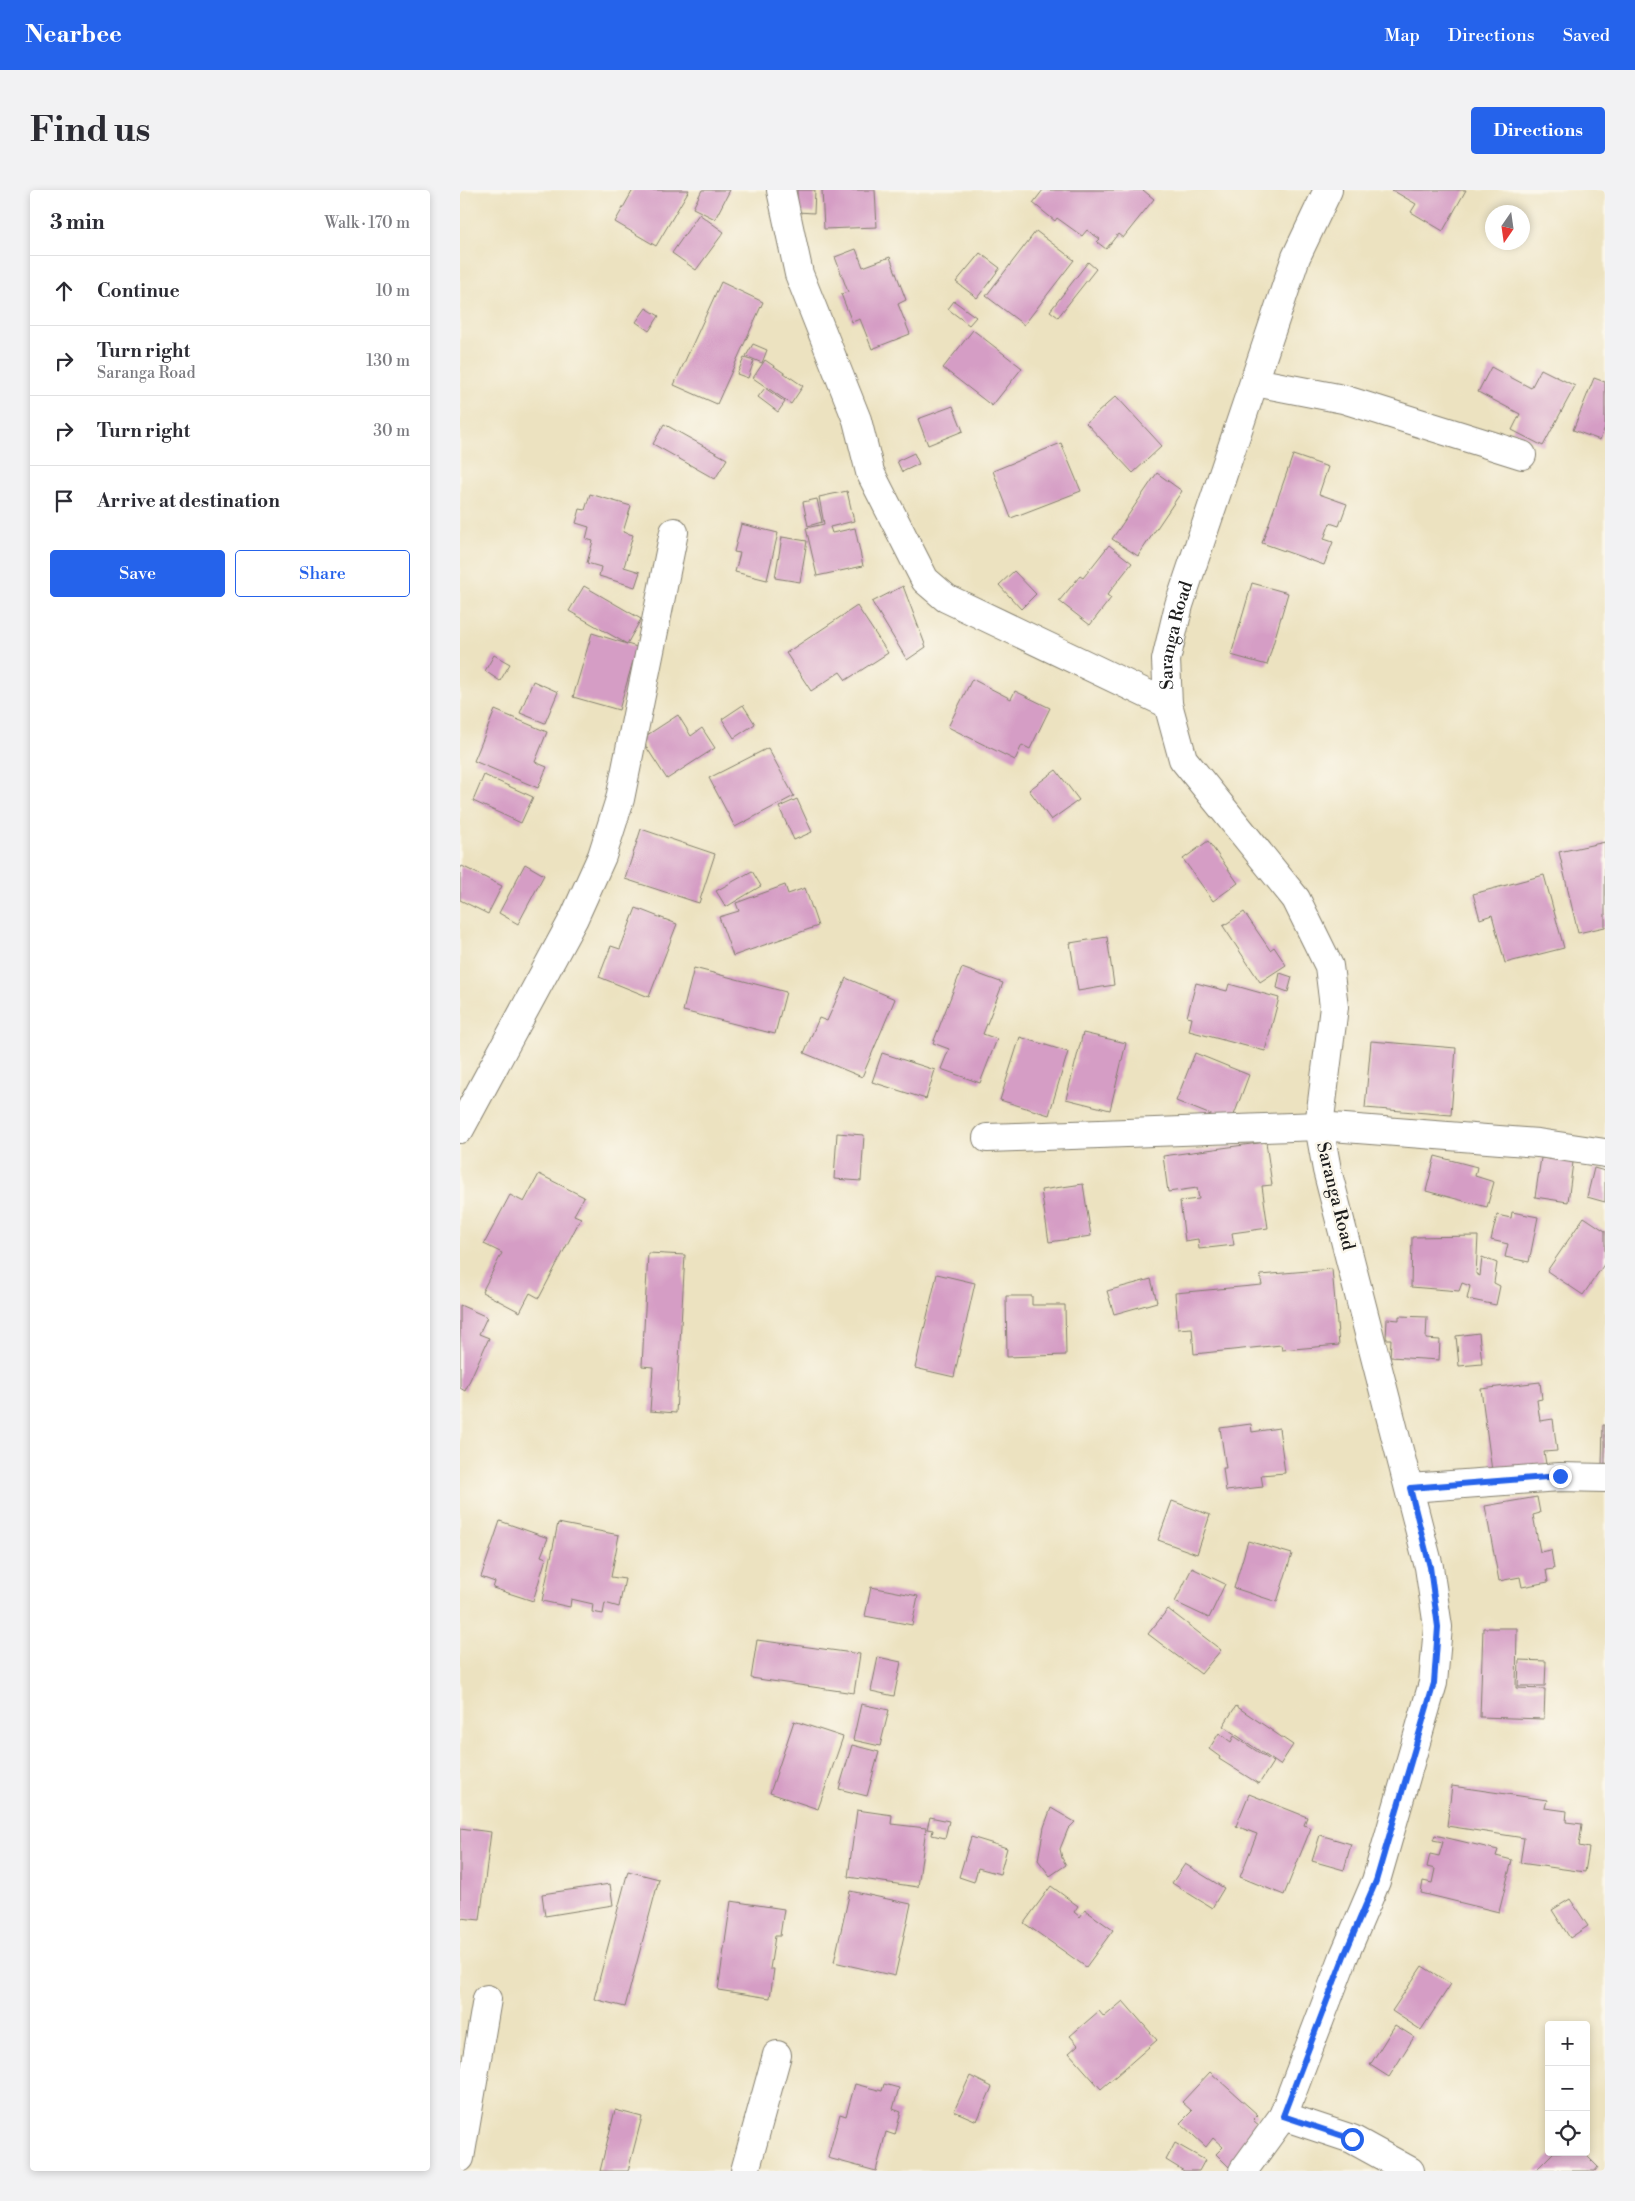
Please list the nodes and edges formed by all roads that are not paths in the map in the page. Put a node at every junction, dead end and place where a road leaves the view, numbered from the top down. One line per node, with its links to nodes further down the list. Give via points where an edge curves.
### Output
1 (781, 190): 6 (street, via 799,274 857,420 870,472 925,580 946,598)
2 (1328, 190): 3 (street, Saranga Road, via 1296,258)
3 (1255, 382): 4 (street, via 1344,399); 6 (street, Saranga Road, via 1179,605 1166,660)
4 (1522, 455)
5 (674, 532): 8 (street, via 620,799 602,856 574,918)
6 (1168, 704): 7 (street, Saranga Road, via 1183,760 1296,899 1329,966 1334,1007)
7 (1319, 1126): 9 (street); 10 (street, via 1538,1143); 12 (street, Saranga Road, via 1327,1170)
8 (460, 1129)
9 (987, 1138)
10 (1605, 1153)
11 (1605, 1478): 12 (street, via 1560,1476)
12 (1410, 1488): 15 (street, Saranga Road, via 1430,1567 1438,1627 1434,1683 1376,1881)
13 (487, 1999): 16 (street)
14 (777, 2055): 17 (street)
15 (1283, 2116): 18 (street, Saranga Road); 19 (street, via 1352,2139)
16 (460, 2158)
17 (745, 2171)
18 (1243, 2171)
19 (1410, 2171)

